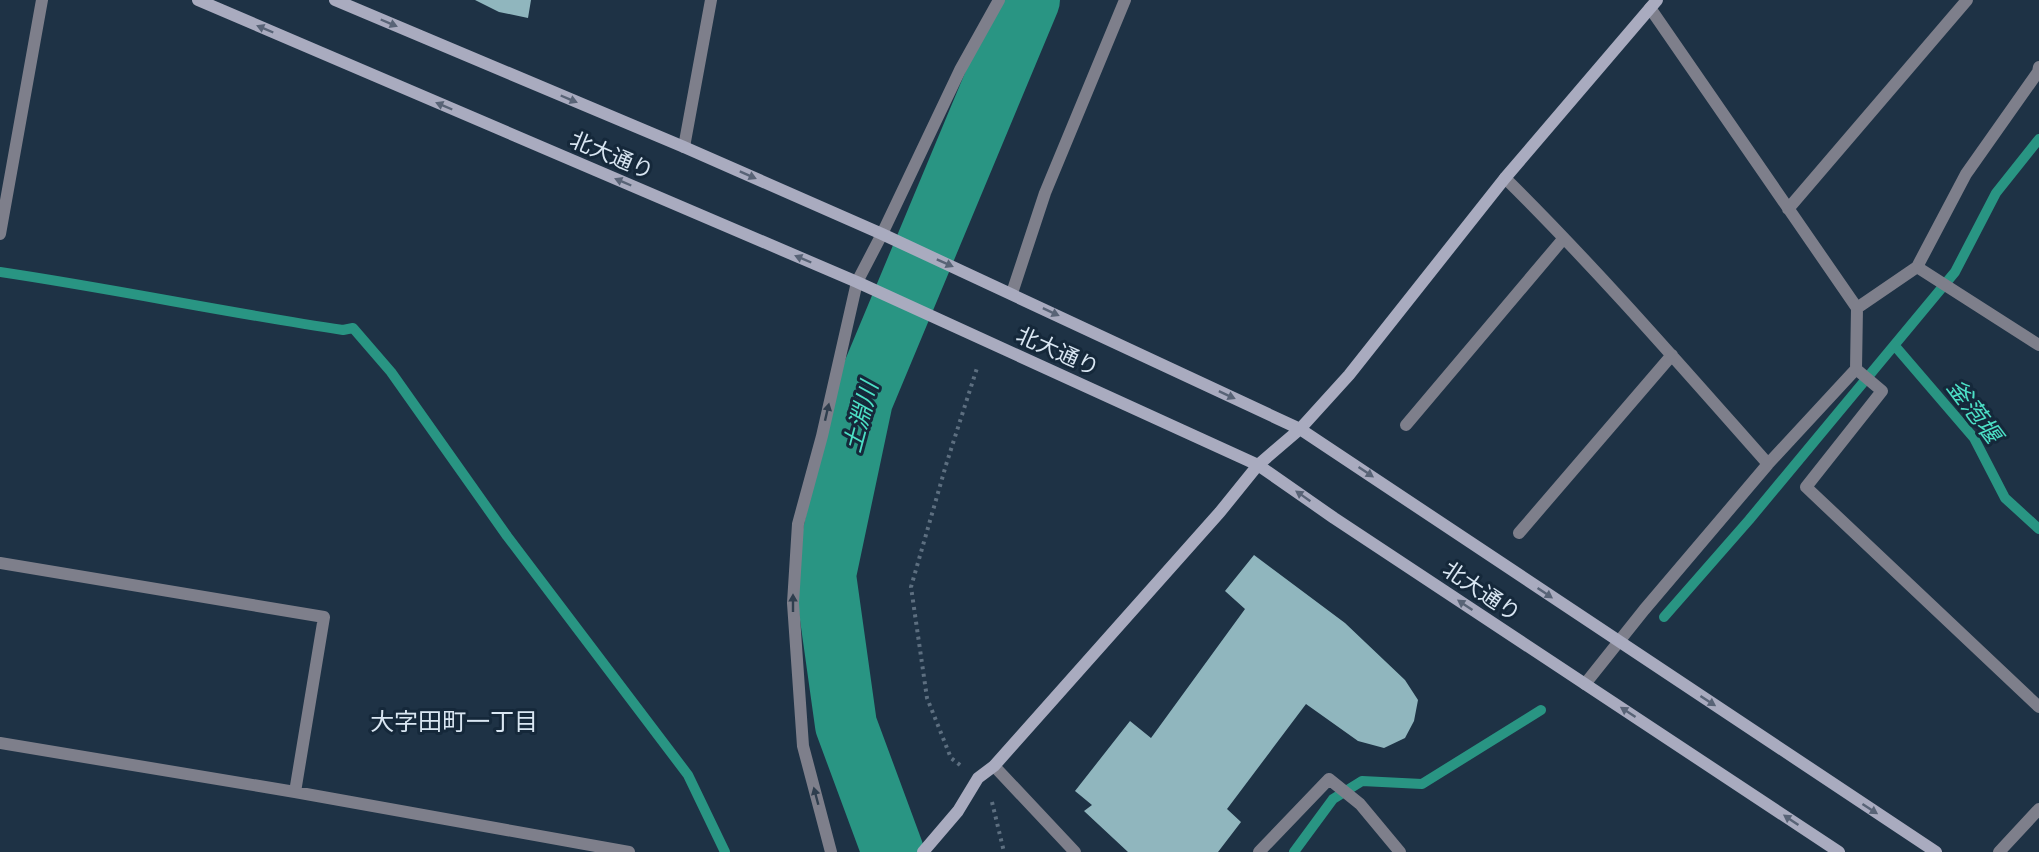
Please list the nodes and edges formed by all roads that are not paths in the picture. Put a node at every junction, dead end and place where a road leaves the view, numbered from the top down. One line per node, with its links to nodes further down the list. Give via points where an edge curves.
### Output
1 (42, 0): 14 (street)
2 (198, 0): 18 (street, 北大通り, one-way to 2)
3 (335, 0): 11 (street, 北大通り, one-way to 11)
4 (711, 0): 11 (street)
5 (999, 0): 15 (street, via 960,70)
6 (1125, 0): 19 (street, via 1044,193)
7 (1966, 0): 13 (street)
8 (1653, 4): 12 (street); 13 (street)
9 (2039, 68): 10 (street)
10 (2039, 72): 17 (street, via 1966,174)
11 (684, 147): 15 (street, 北大通り, one-way to 15)
12 (1505, 178): 16 (street); 25 (street, via 1349,375)
13 (1788, 209): 20 (street)
14 (0, 234)
15 (887, 237): 18 (street); 19 (street, 北大通り, one-way to 19)
16 (1564, 238): 22 (street); 24 (street)
17 (1917, 267): 20 (street); 21 (street)
18 (856, 282): 27 (street, 北大通り); 38 (street, one-way to 18, via 802,746 793,603 798,524)
19 (1012, 293): 25 (street, 北大通り, one-way to 25)
20 (1857, 308): 23 (street)
21 (2039, 345)
22 (1672, 356): 26 (street); 28 (street)
23 (1859, 372): 26 (street); 32 (street, via 1882,391 1806,487)
24 (1406, 425)
25 (1300, 429): 27 (street); 30 (street, 北大通り, one-way to 30)
26 (1768, 464): 30 (street)
27 (1258, 465): 31 (street, 北大通り, one-way to 27); 34 (street)
28 (1519, 533)
29 (0, 563): 35 (street, via 324,617)
30 (1618, 642): 31 (street); 44 (street, 北大通り, one-way to 44)
31 (1585, 684): 43 (street, 北大通り, one-way to 31)
32 (2039, 707)
33 (0, 743): 35 (street)
34 (985, 772): 39 (street); 40 (street)
35 (295, 792): 37 (street)
36 (2039, 809): 45 (street)
37 (630, 852)
38 (831, 852)
39 (922, 852)
40 (1075, 852)
41 (1259, 852): 42 (street, via 1329,779 1360,804)
42 (1400, 852)
43 (1839, 852)
44 (1936, 852)
45 (1999, 852)

